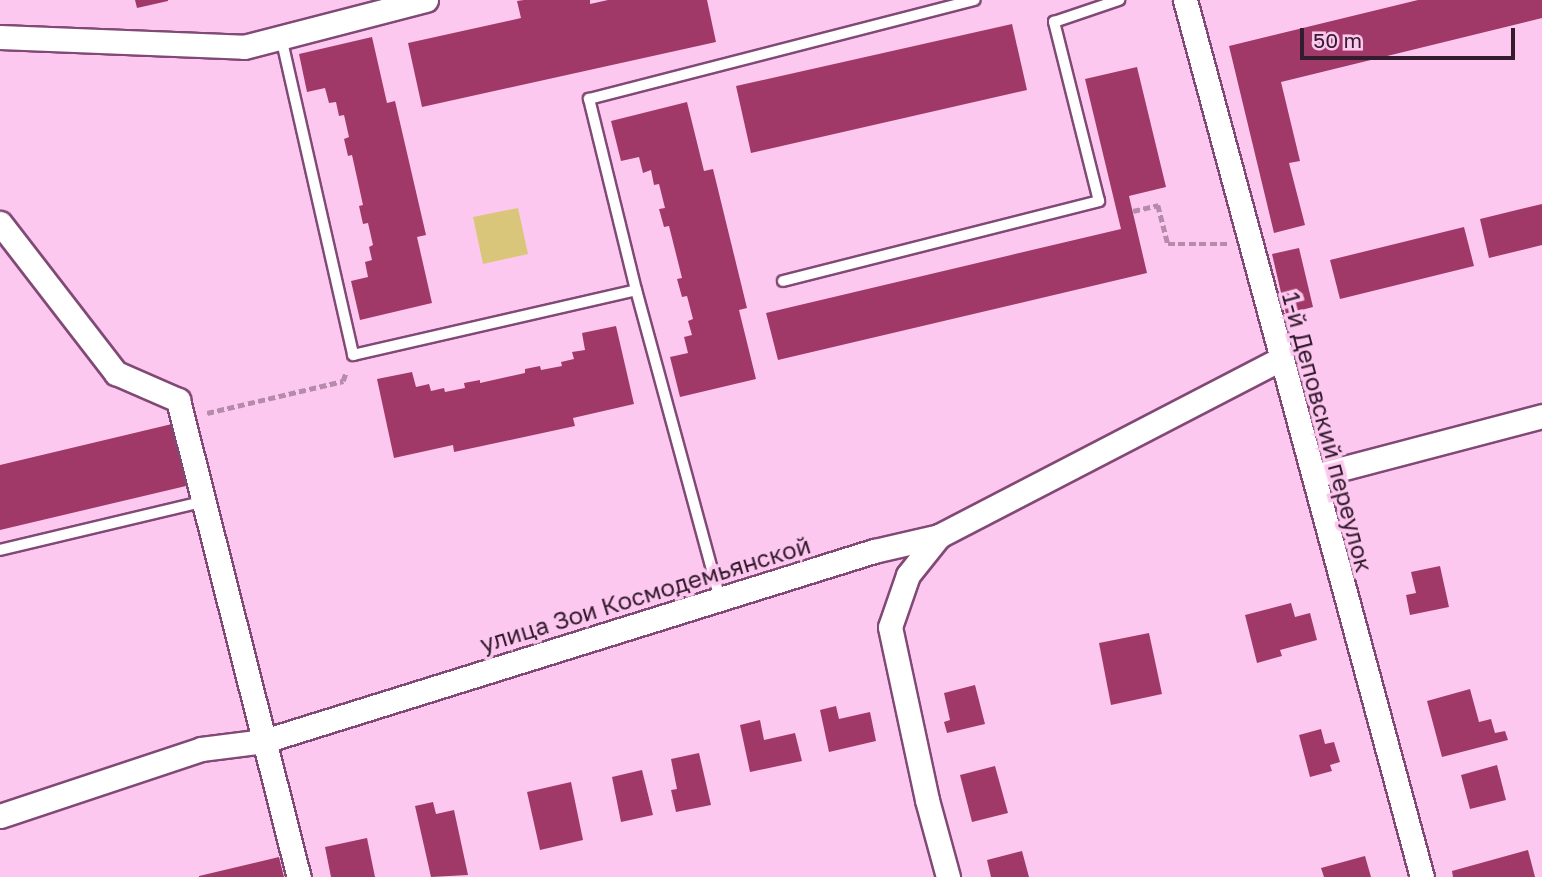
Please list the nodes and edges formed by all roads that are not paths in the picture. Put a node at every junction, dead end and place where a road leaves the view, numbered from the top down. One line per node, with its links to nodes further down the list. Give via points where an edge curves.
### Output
1 (426, 0): 6 (street)
2 (975, 0): 9 (lane, via 589,99)
3 (1119, 0): 8 (lane, via 1054,22 1099,201)
4 (1185, 0): 10 (street, 1-й Деповский переулок)
5 (0, 37): 6 (street, via 244,47)
6 (281, 37): 9 (lane, via 353,355)
7 (0, 223): 13 (street, via 116,373 178,400)
8 (783, 281)
9 (636, 290): 16 (lane)
10 (1281, 359): 12 (street, 1-й Деповский переулок); 14 (street, улица Зои Космодемьянской)
11 (1542, 416): 12 (street)
12 (1314, 476): 21 (street, 1-й Деповский переулок)
13 (202, 502): 15 (lane); 17 (street)
14 (939, 536): 16 (street, улица Зои Космодемьянской, via 874,551); 20 (street, via 908,575 890,627)
15 (0, 550)
16 (720, 599): 17 (street, улица Зои Космодемьянской)
17 (264, 741): 18 (street, улица Зои Космодемьянской, via 201,749); 19 (street)
18 (0, 816)
19 (299, 877)
20 (948, 877)
21 (1422, 877)

